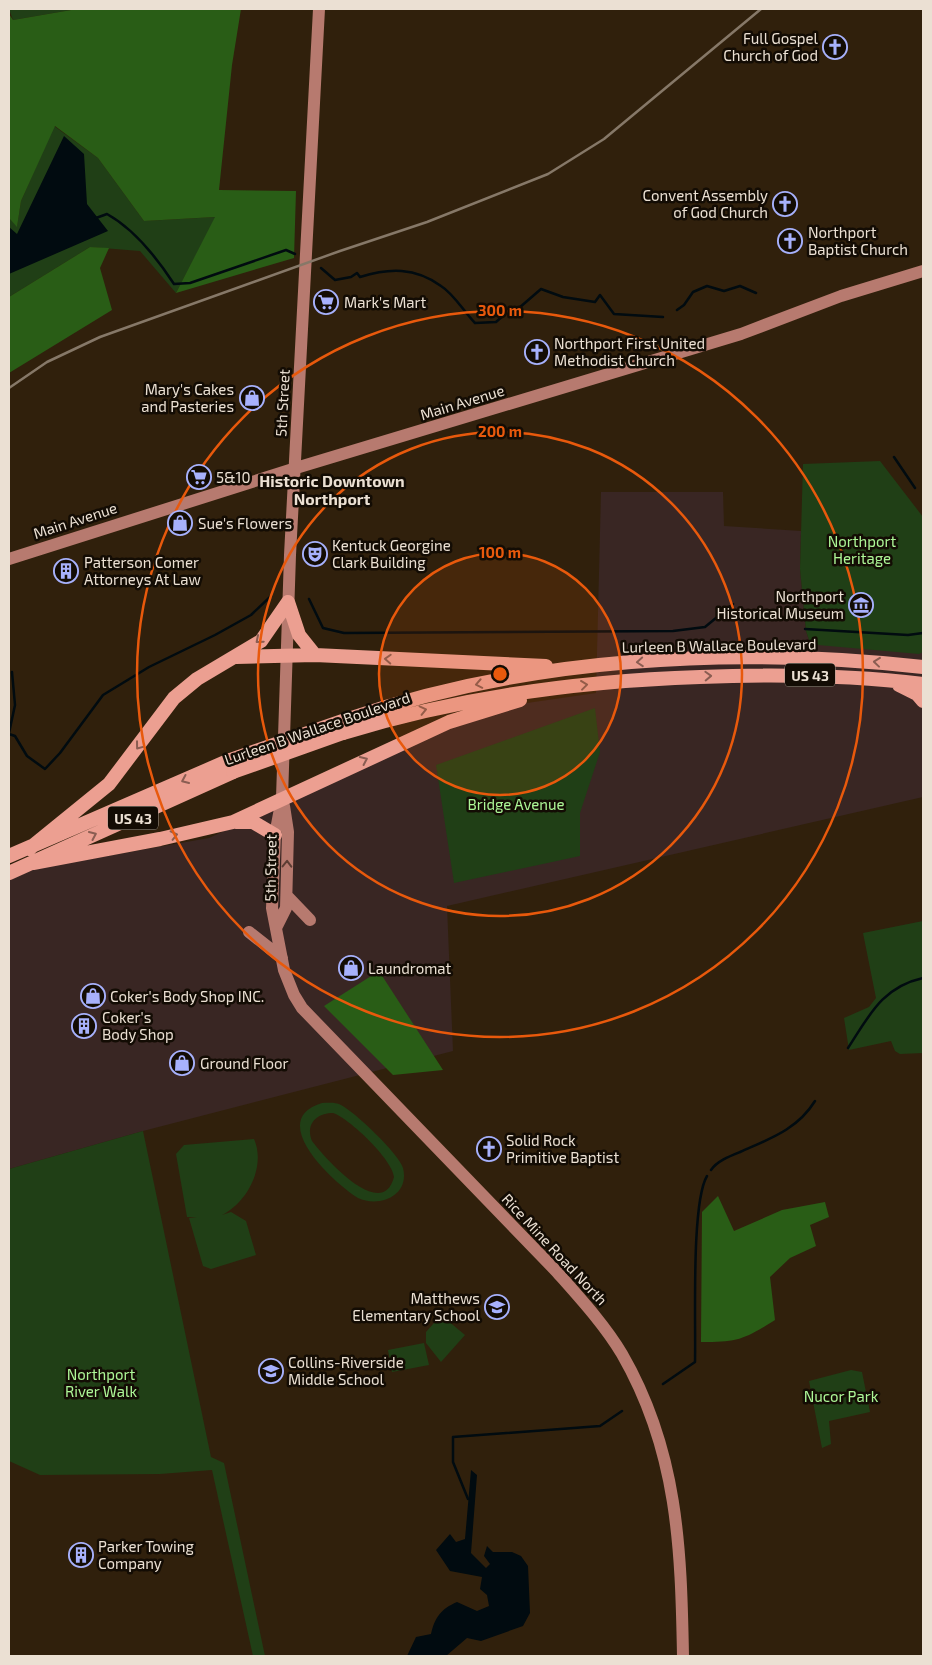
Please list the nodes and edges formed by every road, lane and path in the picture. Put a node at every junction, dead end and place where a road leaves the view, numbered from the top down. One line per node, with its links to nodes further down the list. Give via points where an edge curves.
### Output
1 (319, 9): 3 (main road, 5th Street)
2 (923, 271): 3 (main road, Main Avenue, via 841,296 741,334)
3 (296, 468): 4 (main road, Main Avenue); 5 (main road, 5th Street)
4 (9, 559)
5 (288, 602): 6 (highway, via 299,635); 7 (main road, 5th Street); 8 (highway, one-way to 8, via 261,640)
6 (315, 655): 7 (highway); 9 (highway, one-way to 6, via 523,666)
7 (286, 656): 8 (highway); 17 (main road, 5th Street)
8 (236, 658): 20 (highway, one-way to 20, via 197,678 174,698 109,784)
9 (594, 666): 10 (highway, Lurleen B Wallace Boulevard / US 43, one-way to 9, via 831,659 750,658); 15 (highway, Lurleen B Wallace Boulevard / US 43, one-way to 15, via 524,676 390,705)
10 (923, 667)
11 (884, 679): 12 (highway, Lurleen B Wallace Boulevard / US 43); 13 (highway, Lurleen B Wallace Boulevard / US 43, one-way to 11, via 629,680 744,675); 14 (highway)
12 (923, 684)
13 (552, 688): 15 (highway, Lurleen B Wallace Boulevard / US 43, one-way to 13, via 488,697); 17 (highway, one-way to 13, via 448,722)
14 (923, 700)
15 (344, 727): 16 (highway, Lurleen B Wallace Boulevard / US 43, bridge)
16 (231, 766): 20 (highway, Lurleen B Wallace Boulevard / US 43, one-way to 20); 22 (highway, Lurleen B Wallace Boulevard / US 43, one-way to 16)
17 (282, 798): 18 (highway); 19 (main road, 5th Street); 24 (main road, 5th Street, one-way to 17, via 288,832)
18 (233, 822): 19 (highway, via 253,822); 22 (highway, one-way to 18)
19 (275, 835): 26 (main road, 5th Street, via 272,908)
20 (28, 849): 21 (highway, Lurleen B Wallace Boulevard / US 43)
21 (9, 856)
22 (33, 863): 23 (highway, Lurleen B Wallace Boulevard / US 43)
23 (9, 872)
24 (286, 896): 25 (main road); 26 (main road, 5th Street, via 286,908)
25 (310, 920)
26 (277, 926): 28 (main road, Rice Mine Road North)
27 (249, 932): 28 (main road)
28 (282, 958): 29 (main road, Rice Mine Road North, via 294,995 302,1008 556,1271 591,1310 621,1354 639,1387 660,1440 672,1490 678,1528)
29 (683, 1656)

